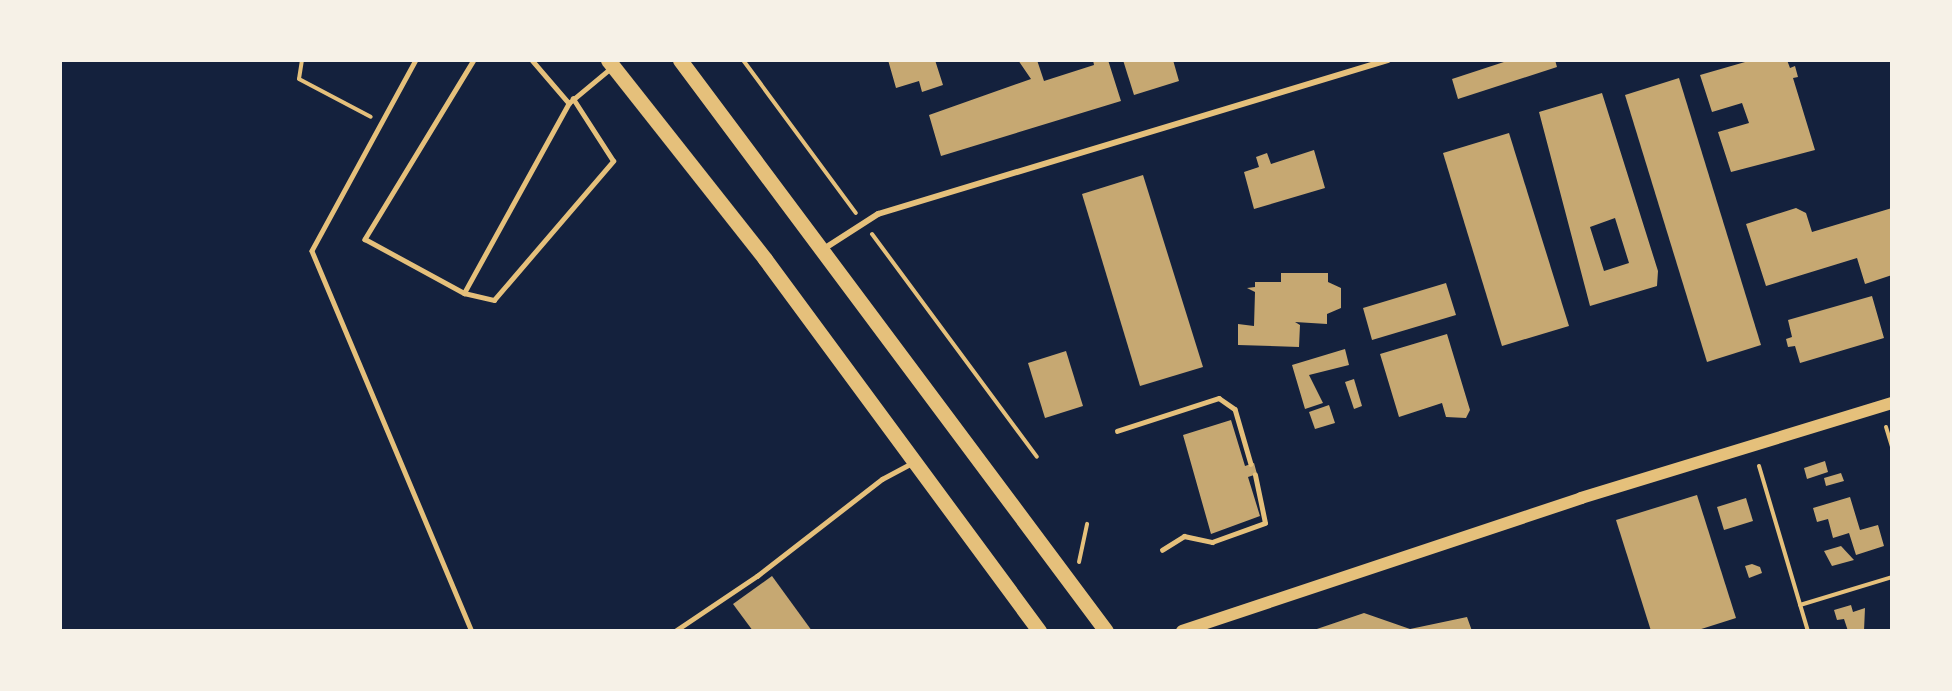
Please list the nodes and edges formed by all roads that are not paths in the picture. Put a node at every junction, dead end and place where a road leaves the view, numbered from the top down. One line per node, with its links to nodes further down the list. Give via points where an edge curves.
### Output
1 (416, 60): 16 (lane, via 312,251)
2 (474, 60): 9 (lane, via 365,239)
3 (531, 60): 7 (lane)
4 (680, 60): 8 (main road)
5 (1388, 60): 8 (street, via 862,220)
6 (610, 63): 7 (lane); 12 (main road, via 765,259)
7 (571, 101): 9 (lane); 9 (lane, via 613,161 494,300)
8 (822, 250): 19 (main road, via 1075,584)
9 (464, 293)
10 (1892, 403): 20 (main road, via 1581,498)
11 (1117, 431): 13 (lane, via 1219,398 1235,409)
12 (913, 462): 17 (lane, via 882,479 757,576); 18 (main road)
13 (1251, 464)
14 (1255, 475): 15 (lane, via 1265,523 1212,542 1184,536)
15 (1162, 550)
16 (472, 631)
17 (675, 631)
18 (1039, 631)
19 (1106, 631)
20 (1182, 631)

